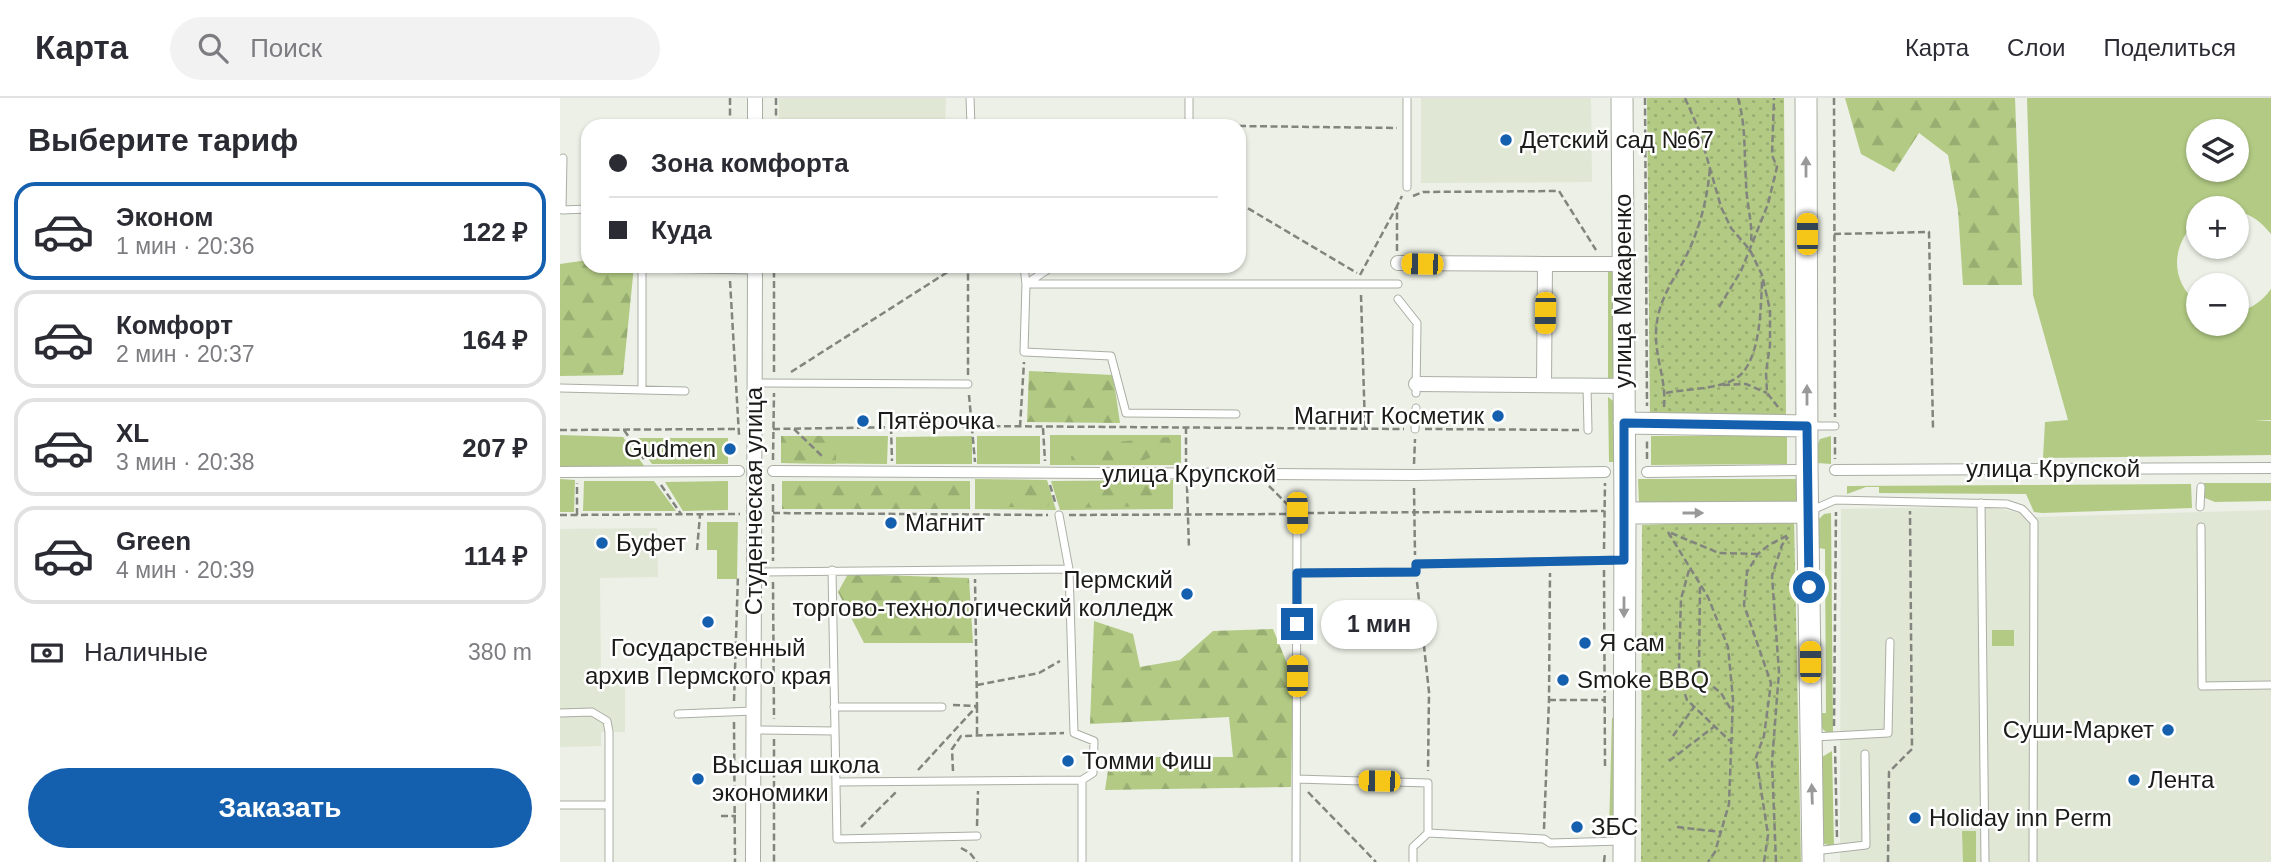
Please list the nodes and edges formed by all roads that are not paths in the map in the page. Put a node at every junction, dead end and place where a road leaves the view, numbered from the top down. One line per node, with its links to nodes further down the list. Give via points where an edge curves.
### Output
1 (755, 98): 7 (street)
2 (970, 98): 8 (lane)
3 (1189, 98): 9 (lane)
4 (1407, 98): 11 (lane)
5 (1622, 98): 15 (main road, улица Макаренко)
6 (1806, 98): 35 (main road, one-way to 6)
7 (755, 119)
8 (971, 119)
9 (1189, 119)
10 (563, 158): 12 (lane, via 562,210)
11 (1407, 187)
12 (581, 209)
13 (1398, 263): 14 (street)
14 (1545, 264): 15 (street); 25 (street)
15 (1614, 264): 27 (main road, улица Макаренко)
16 (642, 273): 30 (lane)
17 (755, 273): 23 (street, Студенческая улица)
18 (1025, 273): 20 (lane)
19 (1042, 273): 20 (lane)
20 (1026, 284): 21 (lane); 33 (lane, via 1024,352 1111,356 1126,413)
21 (1398, 284)
22 (1398, 299): 29 (lane, via 1417,323)
23 (754, 383): 24 (lane); 58 (street, Студенческая улица)
24 (968, 384)
25 (1544, 386): 26 (street); 29 (street)
26 (1587, 386): 27 (street); 38 (lane)
27 (1624, 386): 34 (main road, улица Макаренко)
28 (560, 388): 30 (lane)
29 (1416, 389)
30 (642, 390): 31 (lane)
31 (685, 391)
32 (1416, 408): 37 (lane)
33 (1236, 414)
34 (1624, 423): 35 (main road); 50 (main road, улица Макаренко)
35 (1807, 426): 36 (lane); 51 (main road)
36 (1835, 426)
37 (1415, 429)
38 (1588, 430)
39 (2271, 468): 41 (street, улица Крупской)
40 (1796, 470): 46 (street)
41 (1835, 470)
42 (739, 471): 44 (street)
43 (773, 471): 45 (street, улица Крупской)
44 (560, 472)
45 (1605, 472)
46 (1647, 472)
47 (2200, 487): 49 (lane)
48 (1981, 503): 51 (lane, via 1835,500); 86 (lane); 87 (lane, via 2022,509 2034,522)
49 (2200, 507)
50 (1615, 512): 51 (main road, one-way to 51); 55 (main road, улица Макаренко)
51 (1800, 512): 69 (main road)
52 (1297, 513): 59 (lane)
53 (1059, 515): 56 (lane)
54 (2201, 527): 61 (lane, via 2203,686)
55 (1614, 560): 59 (lane); 78 (main road, улица Макаренко, one-way to 78)
56 (1069, 569): 57 (lane); 72 (lane, via 1074,733 1094,741 1093,774)
57 (832, 570): 58 (lane); 62 (lane)
58 (754, 572): 64 (street, Студенческая улица)
59 (1297, 573): 71 (lane)
60 (1891, 642): 69 (lane, via 1888,733)
61 (2271, 685)
62 (834, 707): 63 (lane); 68 (lane)
63 (942, 707)
64 (754, 711): 66 (lane); 67 (street, Студенческая улица)
65 (560, 713): 75 (lane, via 592,712 607,721)
66 (678, 714)
67 (754, 730): 68 (lane); 81 (street, Студенческая улица)
68 (835, 732): 73 (lane)
69 (1810, 737): 79 (main road, one-way to 69)
70 (1865, 754): 79 (lane, via 1866,845)
71 (1296, 779): 76 (lane, via 1428,783); 83 (lane)
72 (1082, 780): 73 (lane); 82 (lane)
73 (837, 782): 77 (lane, via 836,839)
74 (560, 805): 75 (lane)
75 (609, 805): 80 (lane)
76 (1428, 833): 78 (lane, via 1550,843); 84 (lane, via 1413,847)
77 (977, 836)
78 (1614, 841): 85 (main road, улица Макаренко)
79 (1813, 857)
80 (609, 862)
81 (753, 862)
82 (1082, 862)
83 (1296, 862)
84 (1413, 862)
85 (1623, 862)
86 (1985, 862)
87 (2033, 862)

